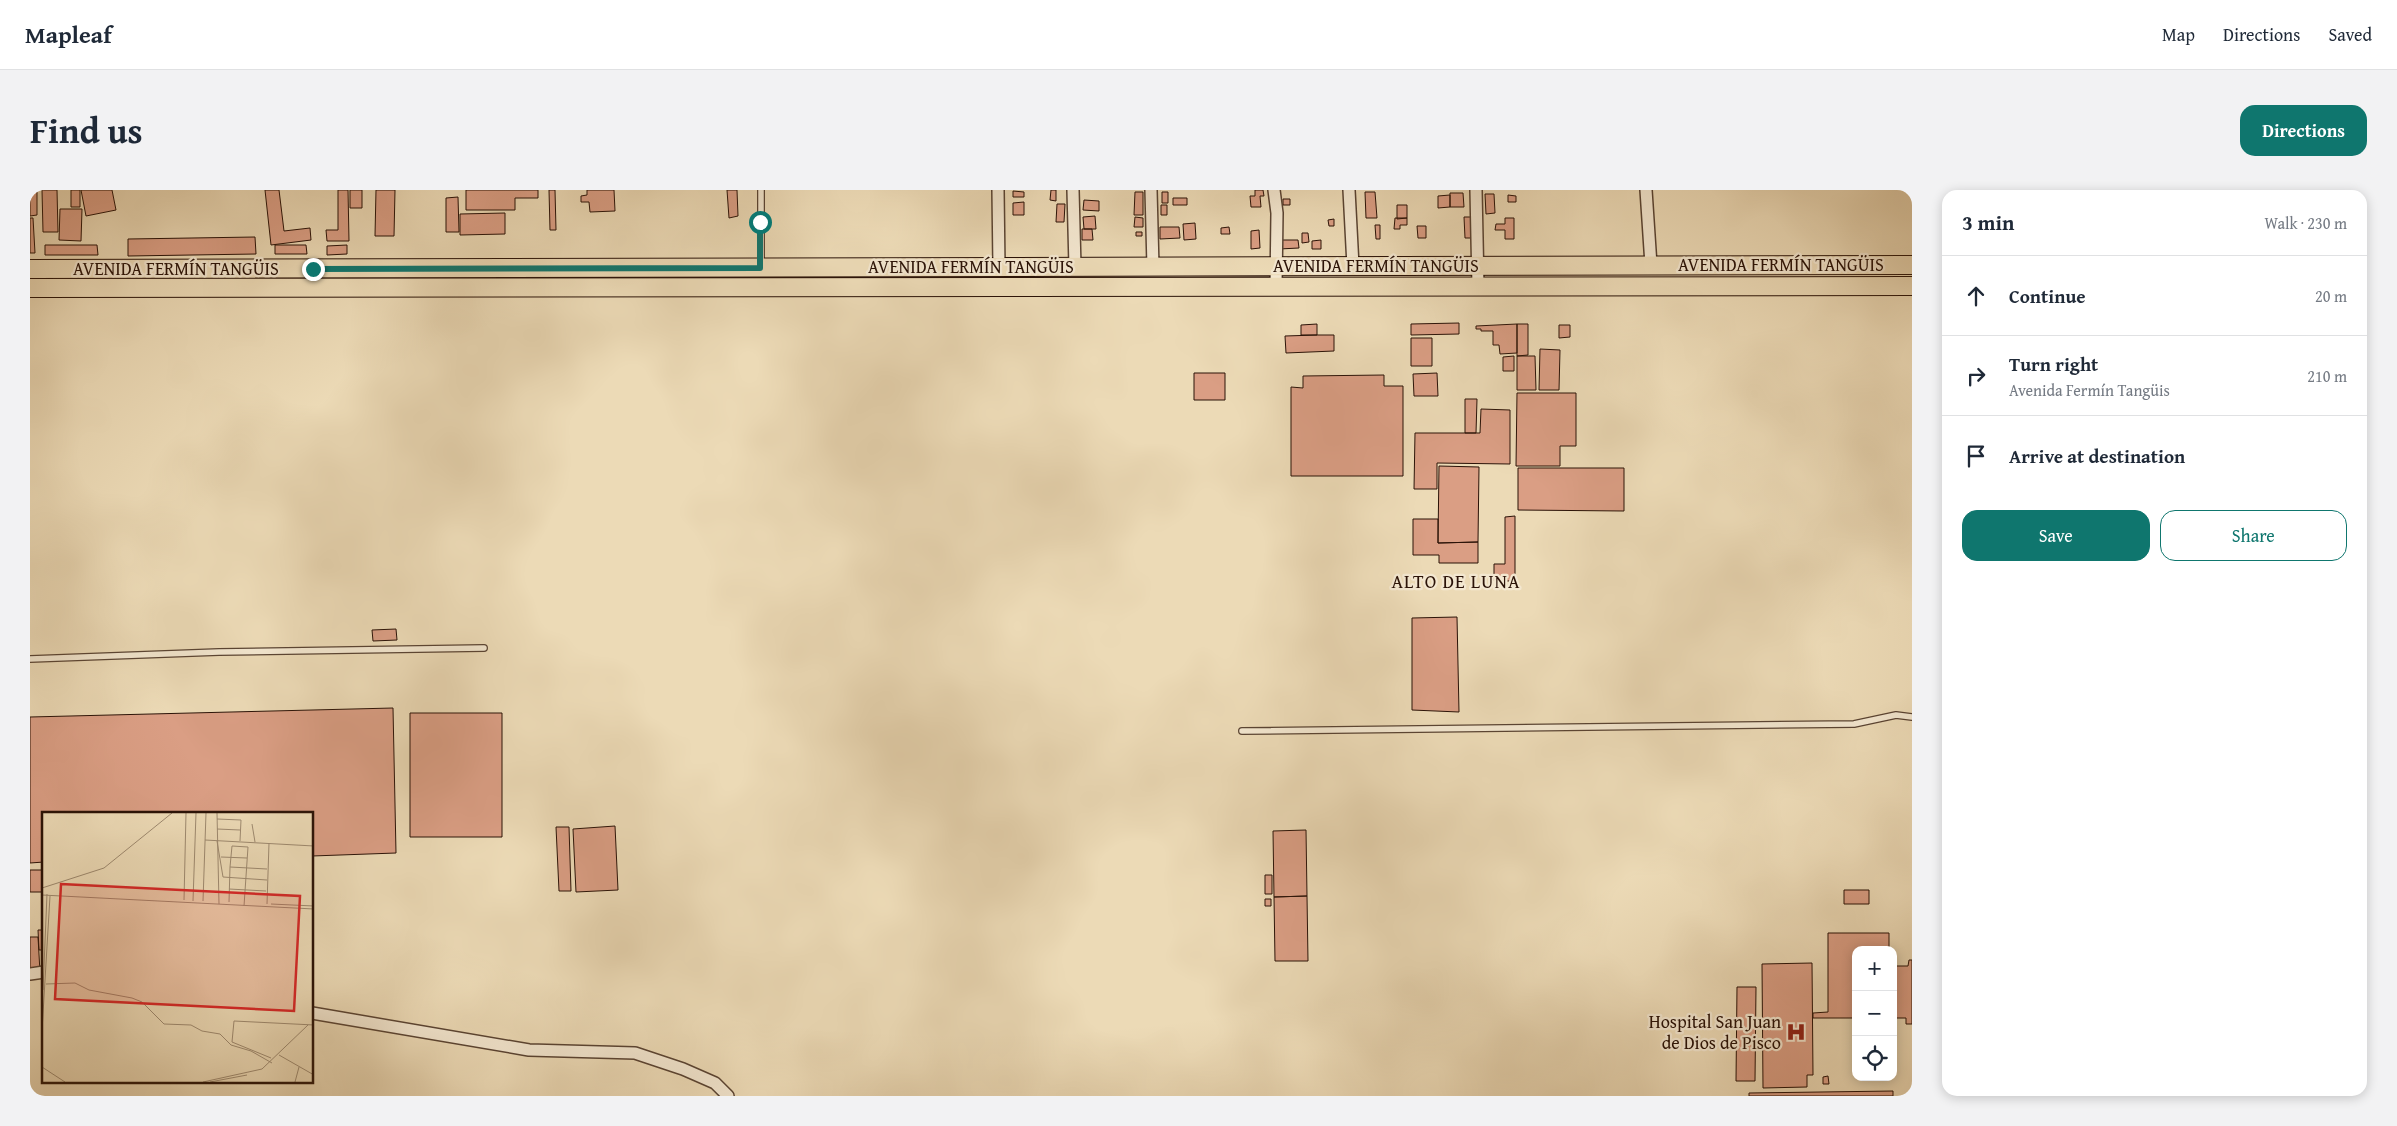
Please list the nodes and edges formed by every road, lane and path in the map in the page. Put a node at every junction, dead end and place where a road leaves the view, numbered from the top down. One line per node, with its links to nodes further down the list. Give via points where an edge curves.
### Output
1 (761, 190): 17 (lane)
2 (998, 190): 14 (street)
3 (1073, 190): 15 (street)
4 (1151, 190): 16 (street)
5 (1274, 190): 11 (street)
6 (1349, 190): 12 (street)
7 (1476, 190): 13 (street)
8 (1646, 190): 9 (street)
9 (1651, 265): 10 (main road, AVENIDA FERMÍN TANGÜIS); 13 (main road, AVENIDA FERMÍN TANGÜIS)
10 (1912, 265)
11 (1276, 266): 12 (main road, AVENIDA FERMÍN TANGÜIS); 16 (main road, AVENIDA FERMÍN TANGÜIS); 20 (street)
12 (1353, 266): 13 (main road, AVENIDA FERMÍN TANGÜIS)
13 (1479, 266): 21 (street)
14 (999, 267): 15 (main road, AVENIDA FERMÍN TANGÜIS); 17 (main road, AVENIDA FERMÍN TANGÜIS)
15 (1075, 267): 16 (main road, AVENIDA FERMÍN TANGÜIS)
16 (1153, 267)
17 (760, 268): 19 (main road, AVENIDA FERMÍN TANGÜIS)
18 (30, 269): 19 (main road, AVENIDA FERMÍN TANGÜIS)
19 (313, 269): 24 (main road)
20 (1276, 286): 21 (main road, AVENIDA FERMÍN TANGÜIS); 24 (main road, AVENIDA FERMÍN TANGÜIS)
21 (1478, 286): 22 (main road, AVENIDA FERMÍN TANGÜIS)
22 (1912, 286)
23 (30, 288): 24 (main road, AVENIDA FERMÍN TANGÜIS)
24 (313, 288)
25 (484, 648): 26 (lane)
26 (30, 659)
27 (1912, 717): 28 (lane, via 1896,715 1854,724)
28 (1242, 731)
29 (314, 1013): 30 (street, via 529,1050 636,1054 715,1083)
30 (728, 1096)

